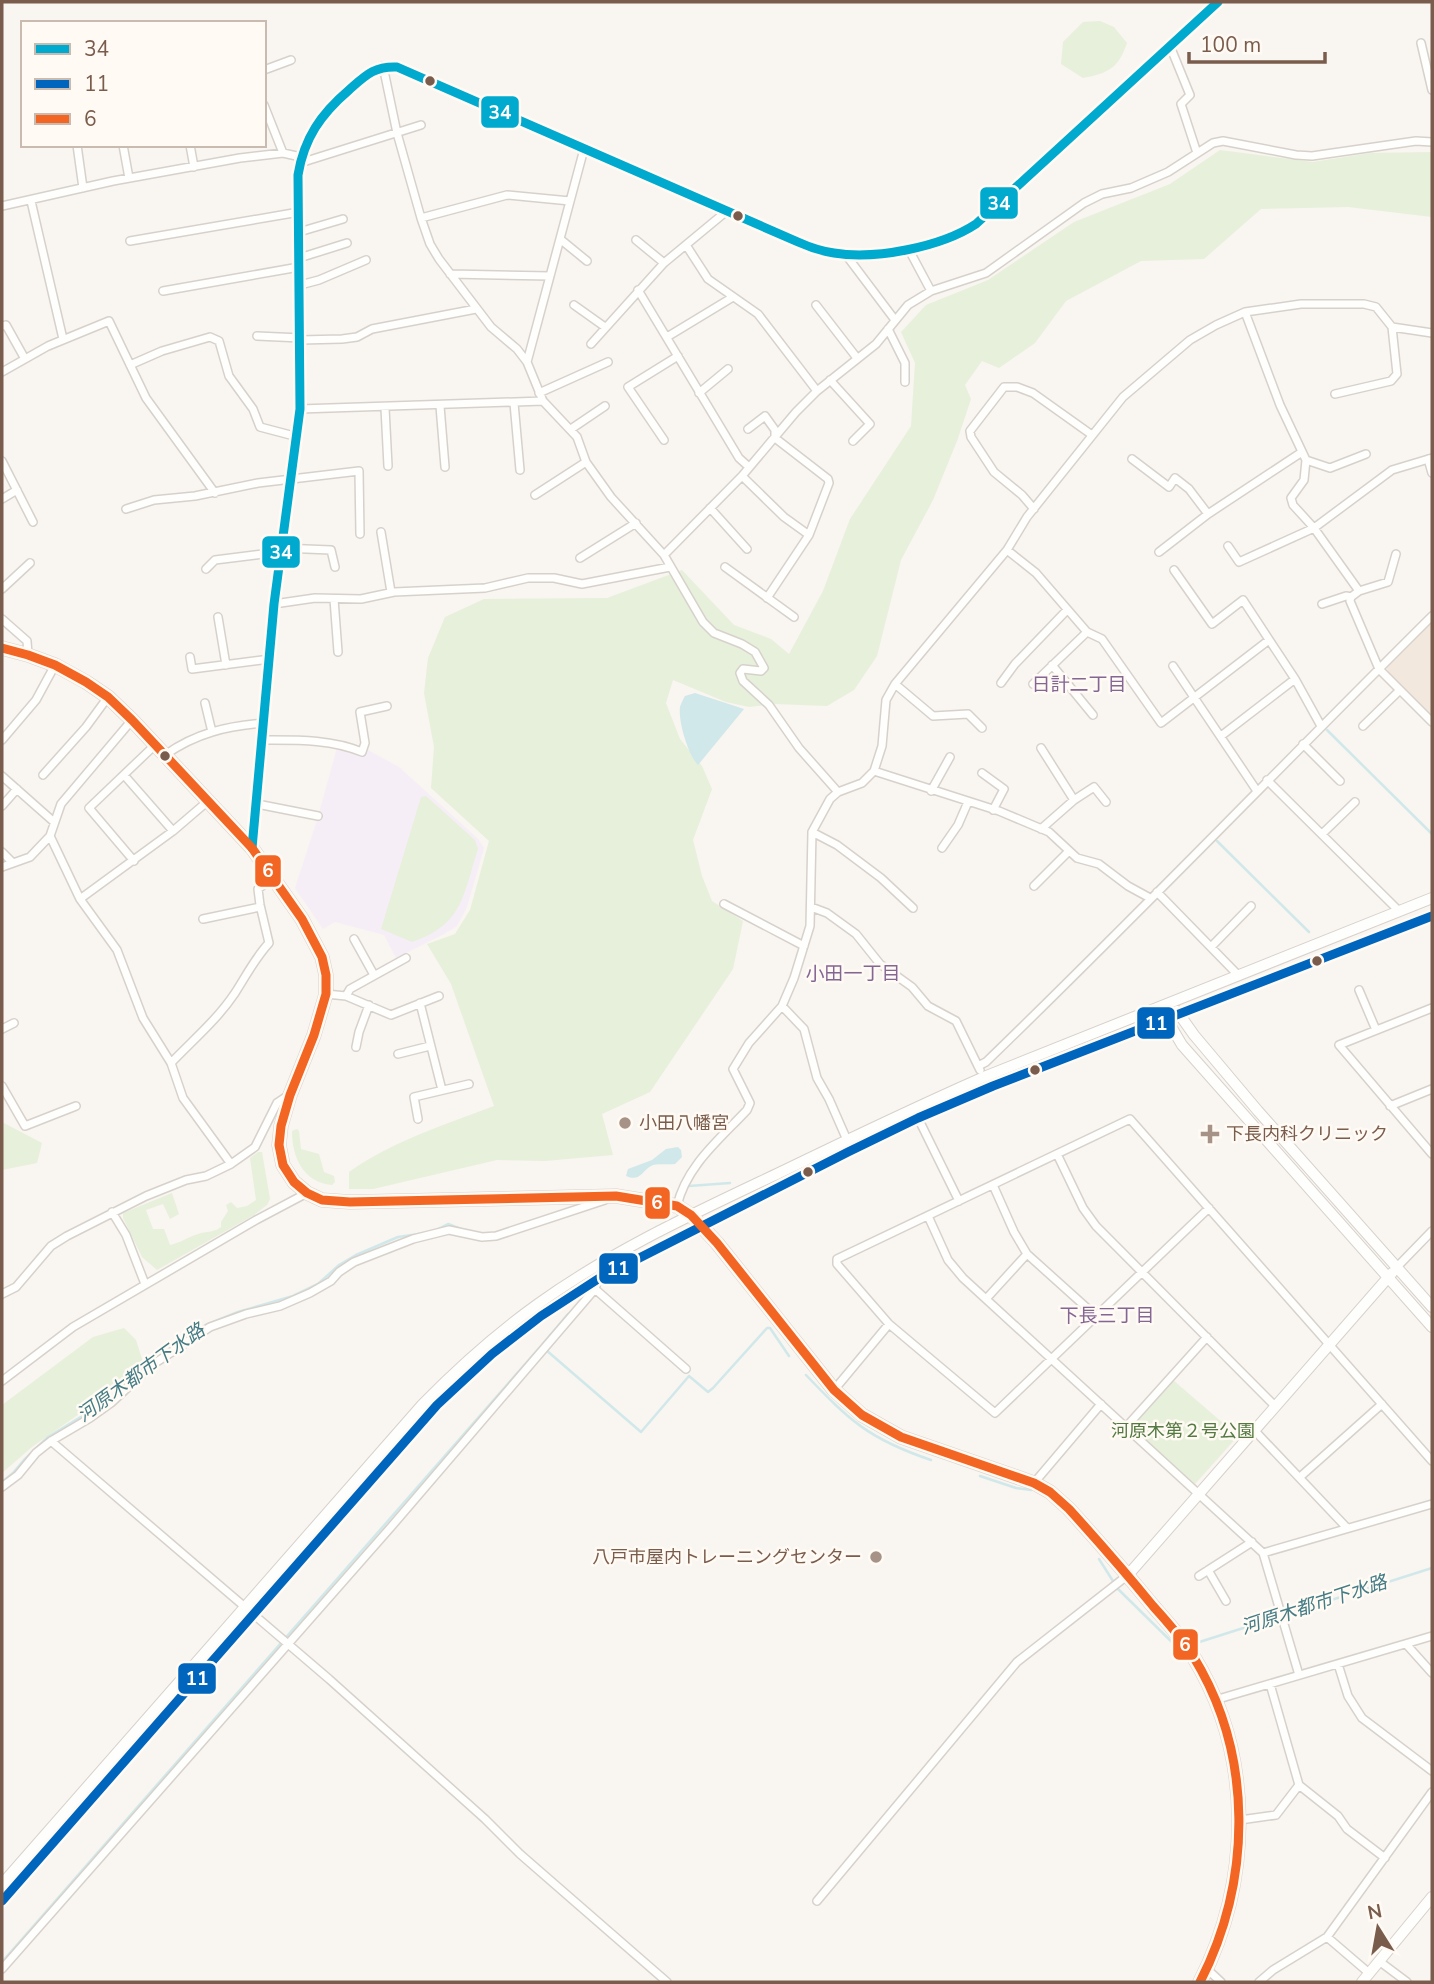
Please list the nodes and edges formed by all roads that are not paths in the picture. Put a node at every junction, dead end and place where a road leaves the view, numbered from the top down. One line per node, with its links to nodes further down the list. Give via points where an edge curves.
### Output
1 (1218, 2): 3 (street)
2 (1421, 43): 7 (street)
3 (1170, 46): 17 (street, via 1190,95 1181,104); 35 (street, via 976,224 953,236)
4 (291, 60): 6 (street)
5 (383, 66): 10 (street); 15 (street, via 397,67); 18 (street, via 371,70 319,120)
6 (266, 69)
7 (1432, 90)
8 (266, 110): 16 (street)
9 (421, 125): 10 (street)
10 (397, 133): 18 (street); 27 (street)
11 (1432, 142): 17 (street, via 1312,156 1223,141)
12 (77, 147): 21 (street)
13 (123, 147): 20 (street)
14 (190, 147): 19 (street)
15 (584, 149): 23 (street); 25 (street)
16 (284, 153): 18 (street); 19 (street)
17 (1197, 153): 46 (street, via 1168,172 1084,203 986,273)
18 (301, 160): 26 (street)
19 (194, 167): 20 (street)
20 (129, 178): 21 (street)
21 (83, 188): 22 (street)
22 (31, 201): 24 (street); 60 (street)
23 (570, 201): 27 (street, via 507,195); 30 (street)
24 (2, 206)
25 (728, 210): 34 (street); 36 (street, via 797,242)
26 (299, 212): 29 (street); 32 (street)
27 (421, 218): 41 (street, via 430,244)
28 (343, 219): 29 (street)
29 (299, 232): 39 (street)
30 (560, 239): 38 (street); 42 (street)
31 (636, 240): 40 (street)
32 (131, 241)
33 (346, 243): 39 (street)
34 (686, 246): 40 (street); 47 (street, via 708,279)
35 (908, 248): 36 (street); 46 (street)
36 (846, 255): 52 (street)
37 (366, 260): 43 (street)
38 (587, 261)
39 (299, 263): 43 (street); 45 (street)
40 (664, 263): 44 (street)
41 (450, 274): 42 (street); 50 (street)
42 (550, 276): 66 (street)
43 (300, 285): 61 (street)
44 (638, 290): 54 (street); 59 (street)
45 (163, 291)
46 (931, 291): 52 (street, via 908,304)
47 (733, 297): 59 (street); 73 (street, via 758,314)
48 (573, 305): 54 (street)
49 (816, 305): 64 (street)
50 (476, 309): 61 (street, via 372,329 357,337); 66 (street)
51 (1245, 312): 55 (street, via 1301,304 1364,304 1376,307); 84 (street, via 1190,340 1164,360 1123,397); 89 (street)
52 (895, 320): 56 (street)
53 (2, 326): 65 (street, via 6,325)
54 (606, 327): 62 (street)
55 (1392, 327): 57 (street); 75 (street, via 1395,378)
56 (888, 329): 64 (street); 72 (street, via 905,363)
57 (1432, 333)
58 (257, 337): 61 (street)
59 (667, 337): 63 (street)
60 (64, 339): 65 (street); 68 (street, via 109,321)
61 (300, 339): 81 (street)
62 (591, 344)
63 (678, 356): 74 (street); 87 (street, via 628,387)
64 (857, 358): 71 (street)
65 (24, 359): 70 (street)
66 (527, 362): 76 (street)
67 (608, 362): 76 (street)
68 (130, 365): 85 (street, via 210,337 219,341 229,376 260,427); 104 (street, via 146,398)
69 (728, 369): 74 (street)
70 (2, 372)
71 (830, 380): 73 (street); 88 (street, via 870,424)
72 (905, 382)
73 (817, 391): 86 (street)
74 (699, 393): 98 (street)
75 (1335, 394)
76 (541, 397): 77 (street); 82 (street)
77 (514, 403): 78 (street); 99 (street)
78 (440, 406): 80 (street); 97 (street)
79 (605, 406): 82 (street)
80 (386, 408): 81 (street); 96 (street)
81 (300, 409): 85 (street)
82 (571, 429): 95 (street)
83 (748, 429): 86 (street, via 765,416 775,429)
84 (1092, 435): 109 (street); 109 (street, via 1017,387 1004,387 991,403 970,431 971,437 994,472)
85 (298, 437): 102 (street)
86 (775, 438): 98 (street); 116 (street, via 828,479)
87 (664, 440)
88 (853, 441)
89 (1302, 452): 94 (street); 110 (street)
90 (1366, 454): 94 (street, via 1330,468)
91 (1430, 458): 100 (street); 113 (street, via 1392,470)
92 (1132, 459): 110 (street, via 1169,487 1175,478)
93 (2, 460): 103 (street)
94 (1306, 460): 113 (street, via 1304,480 1291,498)
95 (586, 462): 105 (street); 112 (street)
96 (388, 466)
97 (445, 467)
98 (749, 467): 101 (street)
99 (520, 470)
100 (1432, 473)
101 (742, 476): 107 (street); 116 (street, via 783,517)
102 (292, 478): 104 (street); 115 (street, via 359,471); 121 (street)
103 (17, 490): 106 (street); 111 (street)
104 (215, 493): 108 (street, via 154,500)
105 (535, 495)
106 (2, 499)
107 (710, 508): 118 (street); 123 (street)
108 (126, 509)
109 (1034, 509): 119 (street)
110 (1208, 514): 120 (street)
111 (33, 522)
112 (636, 523): 123 (street); 124 (street)
113 (1314, 528): 117 (street, via 1239,562); 132 (street)
114 (381, 532): 133 (street)
115 (360, 534)
116 (809, 535): 135 (street)
117 (1228, 546)
118 (747, 549)
119 (1007, 550): 139 (street, via 1036,573); 158 (street)
120 (1159, 552)
121 (281, 553): 126 (street, via 331,550); 129 (street, via 215,560); 137 (street)
122 (1396, 554): 132 (street, via 1388,582)
123 (664, 555): 127 (street)
124 (580, 558)
125 (30, 563): 131 (street)
126 (335, 567)
127 (670, 567): 133 (street, via 582,584 528,578 485,588); 191 (street, via 714,634 755,652 764,667 761,671 743,669 743,681 769,705)
128 (725, 567): 135 (street)
129 (206, 569)
130 (1174, 570): 145 (street, via 1212,624 1243,600)
131 (2, 589)
132 (1359, 591): 134 (street)
133 (391, 592): 136 (street)
134 (1351, 597): 138 (street); 155 (street)
135 (767, 598): 142 (street)
136 (334, 599): 137 (street); 147 (street)
137 (274, 604): 150 (street)
138 (1322, 604)
139 (1067, 610): 144 (street); 157 (street)
140 (1432, 616): 155 (street)
141 (218, 617): 152 (street)
142 (794, 617)
143 (2, 618): 148 (street, via 27,641)
144 (1087, 632): 153 (street); 161 (street, via 1102,639 1161,723)
145 (1269, 639): 156 (street); 161 (street)
146 (2, 648): 148 (main road)
147 (338, 652)
148 (28, 654): 151 (main road)
149 (190, 657): 152 (street, via 192,669)
150 (270, 659): 152 (street); 168 (street)
151 (55, 665): 162 (main road); 174 (street, via 36,700)
152 (226, 665)
153 (1052, 665): 159 (street); 165 (street)
154 (1173, 666): 161 (street)
155 (1379, 669): 160 (street); 169 (street)
156 (1295, 679): 169 (street); 173 (street)
157 (1001, 683)
158 (895, 684): 171 (street, via 933,716 968,714); 181 (street, via 886,700 882,746)
159 (1033, 684)
160 (1400, 690): 167 (street); 170 (street)
161 (1194, 696): 173 (street)
162 (108, 698): 166 (main road); 183 (street)
163 (205, 703): 172 (street)
164 (387, 706): 175 (street, via 360,712 362,751 302,740)
165 (1093, 715)
166 (132, 720): 177 (main road); 201 (street, via 61,804)
167 (1432, 722)
168 (265, 723): 172 (street); 175 (street)
169 (1321, 726): 176 (street)
170 (1363, 726)
171 (982, 728)
172 (212, 732): 179 (street, via 186,740)
173 (1222, 736): 190 (street)
174 (2, 740)
175 (263, 740): 197 (street)
176 (1303, 744): 186 (street); 187 (street)
177 (155, 745): 179 (main road); 184 (street)
178 (1041, 748): 192 (street)
179 (165, 755): 193 (main road)
180 (950, 757): 189 (street)
181 (874, 771): 189 (street); 191 (street, via 862,783)
182 (982, 773): 199 (street, via 1004,789)
183 (43, 775)
184 (124, 775): 203 (street); 211 (street, via 89,808)
185 (2, 776): 188 (street)
186 (1267, 780): 190 (street); 205 (street)
187 (1340, 781)
188 (17, 789): 198 (street); 201 (street)
189 (931, 791): 194 (street)
190 (1258, 791): 216 (street)
191 (838, 792): 204 (street)
192 (1074, 800): 195 (street, via 1094,787); 202 (street)
193 (208, 801): 203 (street); 207 (main road)
194 (968, 802): 199 (street); 208 (street)
195 (1106, 802)
196 (1355, 802): 205 (street)
197 (257, 804): 200 (street); 207 (street)
198 (2, 806)
199 (993, 810): 202 (street)
200 (318, 816)
201 (54, 822): 206 (street)
202 (1041, 829): 209 (street)
203 (173, 831): 211 (street)
204 (811, 832): 223 (street); 224 (street, via 837,845)
205 (1322, 834): 225 (street)
206 (50, 835): 212 (street, via 30,857); 219 (street)
207 (252, 848): 214 (main road)
208 (942, 848)
209 (1069, 851): 215 (street); 217 (street, via 1099,864)
210 (2, 852): 212 (street)
211 (134, 861): 219 (street)
212 (13, 863): 213 (street)
213 (2, 867)
214 (273, 878): 222 (street, via 258,889); 235 (main road, via 318,947)
215 (1034, 886)
216 (1157, 892): 217 (street); 230 (street)
217 (1150, 898): 252 (street, via 1065,987)
218 (1432, 898): 225 (street)
219 (80, 899): 251 (street, via 117,950 143,1018)
220 (723, 904): 229 (street)
221 (1251, 906): 230 (street)
222 (260, 907): 227 (street); 251 (street, via 268,943 208,1028)
223 (811, 907): 229 (street); 252 (street, via 856,934 880,964 912,987 928,1006 956,1021)
224 (913, 908)
225 (1399, 911): 233 (street)
226 (1432, 916): 243 (street)
227 (203, 919)
228 (354, 939): 232 (street)
229 (804, 946): 241 (street)
230 (1211, 947): 233 (street)
231 (406, 958): 232 (street)
232 (374, 975): 236 (street)
233 (1239, 976): 240 (street)
234 (1359, 990): 247 (street)
235 (327, 994): 236 (street); 258 (main road)
236 (346, 996): 239 (street)
237 (439, 996): 238 (street)
238 (420, 1003): 239 (street, via 391,1014); 248 (street)
239 (369, 1005): 249 (street)
240 (1168, 1005): 243 (street); 244 (street); 253 (street)
241 (782, 1006): 264 (street, via 804,1029 817,1078); 272 (street, via 735,1062 735,1076 750,1103 747,1110 699,1161 684,1182)
242 (1432, 1008): 247 (street)
243 (1180, 1013): 244 (street); 280 (street, via 1250,1101)
244 (1166, 1018): 262 (street); 282 (street, via 1182,1045)
245 (14, 1023): 246 (street)
246 (2, 1029)
247 (1376, 1030): 260 (street, via 1339,1045)
248 (430, 1046): 250 (street); 257 (street)
249 (356, 1047)
250 (397, 1054)
251 (172, 1063): 267 (street, via 183,1098)
252 (978, 1066): 253 (street)
253 (984, 1077): 261 (street)
254 (469, 1084): 257 (street)
255 (2, 1086): 259 (street, via 25,1126)
256 (1432, 1089): 260 (street)
257 (442, 1090): 263 (street, via 414,1097)
258 (290, 1095): 267 (street, via 276,1103 255,1147); 269 (main road, via 279,1145 283,1165)
259 (76, 1106)
260 (1390, 1106): 266 (street)
261 (914, 1108): 262 (street); 264 (street)
262 (918, 1118): 271 (street); 277 (street)
263 (418, 1119)
264 (846, 1140): 275 (street)
265 (1057, 1153): 268 (street); 273 (street, via 1130,1119); 281 (street, via 1096,1226)
266 (1432, 1154)
267 (231, 1164): 274 (street)
268 (993, 1185): 271 (street); 279 (street)
269 (307, 1193): 270 (main road, via 350,1202); 283 (street)
270 (616, 1196): 272 (main road); 302 (street, via 510,1233 482,1237 449,1230 354,1262 310,1293 191,1338 111,1403)
271 (959, 1201): 276 (street)
272 (677, 1206): 275 (main road)
273 (1209, 1208): 281 (street); 292 (street)
274 (112, 1212): 283 (street); 285 (street, via 51,1246 16,1287)
275 (691, 1215): 277 (main road); 316 (street, via 551,1295 454,1373 414,1414)
276 (928, 1216): 286 (street, via 948,1260); 289 (street, via 837,1259)
277 (701, 1225): 284 (street); 296 (main road)
278 (1432, 1231): 280 (street)
279 (1027, 1254): 286 (street); 288 (street)
280 (1397, 1267): 282 (street); 287 (street)
281 (1143, 1272): 288 (street); 291 (street)
282 (1388, 1277): 290 (street); 292 (street)
283 (145, 1284): 295 (street, via 73,1327)
284 (597, 1284): 294 (street); 316 (street, via 541,1316 437,1405); 319 (street)
285 (2, 1294)
286 (986, 1299): 293 (street)
287 (1432, 1307)
288 (1097, 1317): 293 (street)
289 (888, 1324): 293 (street, via 995,1413); 296 (street)
290 (1432, 1327)
291 (1207, 1337): 299 (street); 300 (street)
292 (1330, 1344): 298 (street); 299 (street)
293 (1052, 1359): 297 (street)
294 (686, 1369)
295 (2, 1381)
296 (834, 1390): 305 (main road, via 862,1415 901,1437)
297 (1101, 1404): 300 (street); 305 (street)
298 (1382, 1404): 303 (street); 304 (street)
299 (1275, 1406): 301 (street)
300 (1126, 1427): 307 (street)
301 (1254, 1430): 304 (street); 307 (street)
302 (51, 1441): 306 (street); 316 (street)
303 (1432, 1461)
304 (1300, 1477): 309 (street)
305 (1034, 1483): 313 (main road, via 1069,1509)
306 (2, 1486)
307 (1199, 1493): 310 (street); 313 (street)
308 (1432, 1504): 309 (street)
309 (1348, 1528): 311 (street)
310 (1252, 1542): 311 (street); 312 (street)
311 (1264, 1553): 322 (street)
312 (1208, 1570): 314 (street); 315 (street)
313 (1128, 1576): 324 (main road, via 1193,1655); 331 (street, via 1017,1662)
314 (1199, 1576)
315 (1226, 1601)
316 (249, 1611): 319 (street); 330 (street); 332 (street)
317 (1432, 1636): 318 (street)
318 (1406, 1644): 320 (street); 321 (street)
319 (287, 1645): 336 (street); 339 (street)
320 (1338, 1664): 322 (street); 325 (street, via 1348,1696 1362,1718)
321 (1432, 1674)
322 (1299, 1675): 323 (street)
323 (1270, 1684): 324 (street); 326 (street)
324 (1215, 1700): 328 (main road, via 1234,1761)
325 (1432, 1771)
326 (1299, 1785): 328 (street, via 1276,1815); 329 (street)
327 (1432, 1792): 329 (street)
328 (1240, 1820): 337 (main road, via 1231,1899)
329 (1385, 1857): 334 (street)
330 (2, 1884)
331 (817, 1900)
332 (2, 1901)
333 (1430, 1904): 335 (street)
334 (1327, 1937): 338 (street); 342 (street)
335 (1379, 1961): 338 (street); 343 (street)
336 (2, 1969)
337 (1207, 1969): 340 (main road); 341 (street)
338 (1366, 1978)
339 (667, 1982)
340 (1200, 1982)
341 (1221, 1982)
342 (1259, 1982)
343 (1407, 1982)

